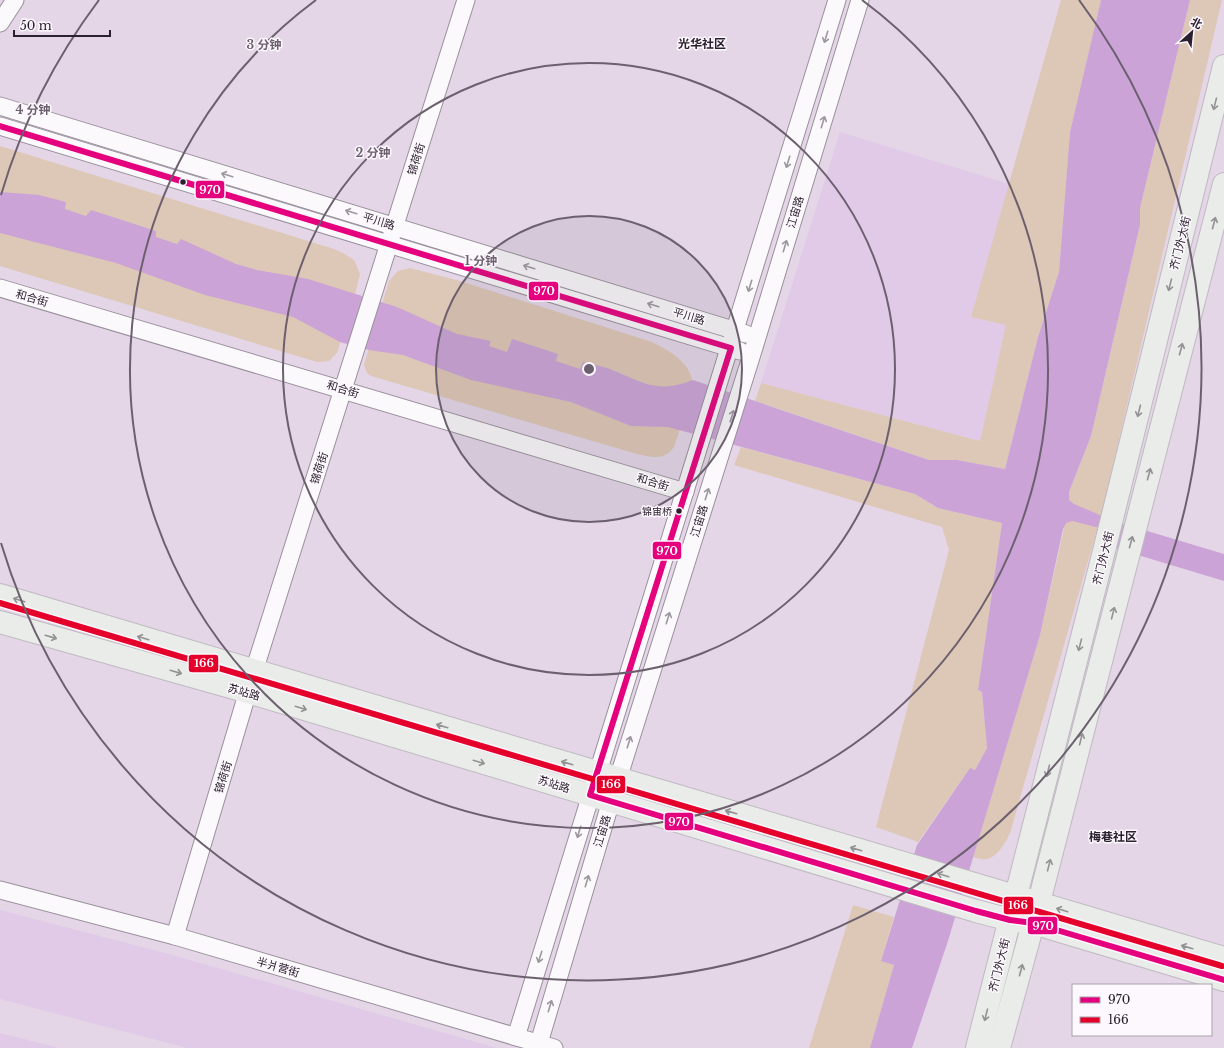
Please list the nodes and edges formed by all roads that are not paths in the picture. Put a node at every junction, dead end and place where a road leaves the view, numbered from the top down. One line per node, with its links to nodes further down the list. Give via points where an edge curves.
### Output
1 (15, 0): 5 (street)
2 (466, 0): 10 (street, 锦荷街)
3 (837, 0): 13 (street, 江宙路, one-way to 13)
4 (860, 0): 14 (street, 江宙路, one-way to 4)
5 (0, 23)
6 (1224, 66): 28 (main road, 齐门外大街, one-way to 28)
7 (0, 106): 10 (street, 平川路, one-way to 7)
8 (0, 126): 11 (street, 平川路)
9 (1224, 184): 29 (main road, 齐门外大街, one-way to 9)
10 (395, 226): 11 (street, 锦荷街); 13 (street, 平川路, one-way to 10)
11 (389, 244): 15 (street, 平川路); 17 (street, 锦荷街)
12 (0, 288): 17 (street, 和合街)
13 (736, 330): 14 (street, 平川路); 15 (street, 江宙路)
14 (757, 337): 16 (street, 江宙路)
15 (731, 348): 16 (street, 平川路); 18 (street, 江宙路)
16 (752, 354): 24 (street, 江宙路, one-way to 16)
17 (343, 389): 18 (street, 和合街); 21 (street, 锦荷街)
18 (685, 492): 23 (street, 江宙路)
19 (0, 595): 21 (main road, 苏站路, one-way to 19)
20 (0, 622): 22 (main road, 苏站路, one-way to 22)
21 (254, 671): 22 (street, 锦荷街); 23 (main road, 苏站路, one-way to 21)
22 (248, 692): 25 (main road, 苏站路, one-way to 25); 32 (street, 锦荷街)
23 (597, 772): 24 (main road, 苏站路); 25 (street, 江宙路)
24 (618, 779): 26 (street, 江宙路); 28 (main road, 苏站路, one-way to 24)
25 (590, 795): 26 (main road, 苏站路); 35 (street, 江宙路, one-way to 35)
26 (611, 801): 30 (main road, 苏站路, via 889,886); 36 (street, 江宙路, one-way to 26)
27 (0, 890): 32 (street, 半爿营街)
28 (1017, 896): 29 (main road, 苏站路); 30 (main road, 齐门外大街)
29 (1039, 902): 31 (main road, 齐门外大街); 33 (main road, 苏站路, one-way to 29)
30 (1010, 920): 31 (main road, 苏站路); 37 (main road, 齐门外大街, one-way to 37)
31 (1033, 923): 34 (main road, 苏站路); 38 (main road, 齐门外大街, one-way to 31)
32 (175, 936): 35 (street, 半爿营街)
33 (1224, 958)
34 (1224, 980)
35 (516, 1036): 36 (street, 半爿营街)
36 (546, 1046)
37 (977, 1048)
38 (999, 1048)

